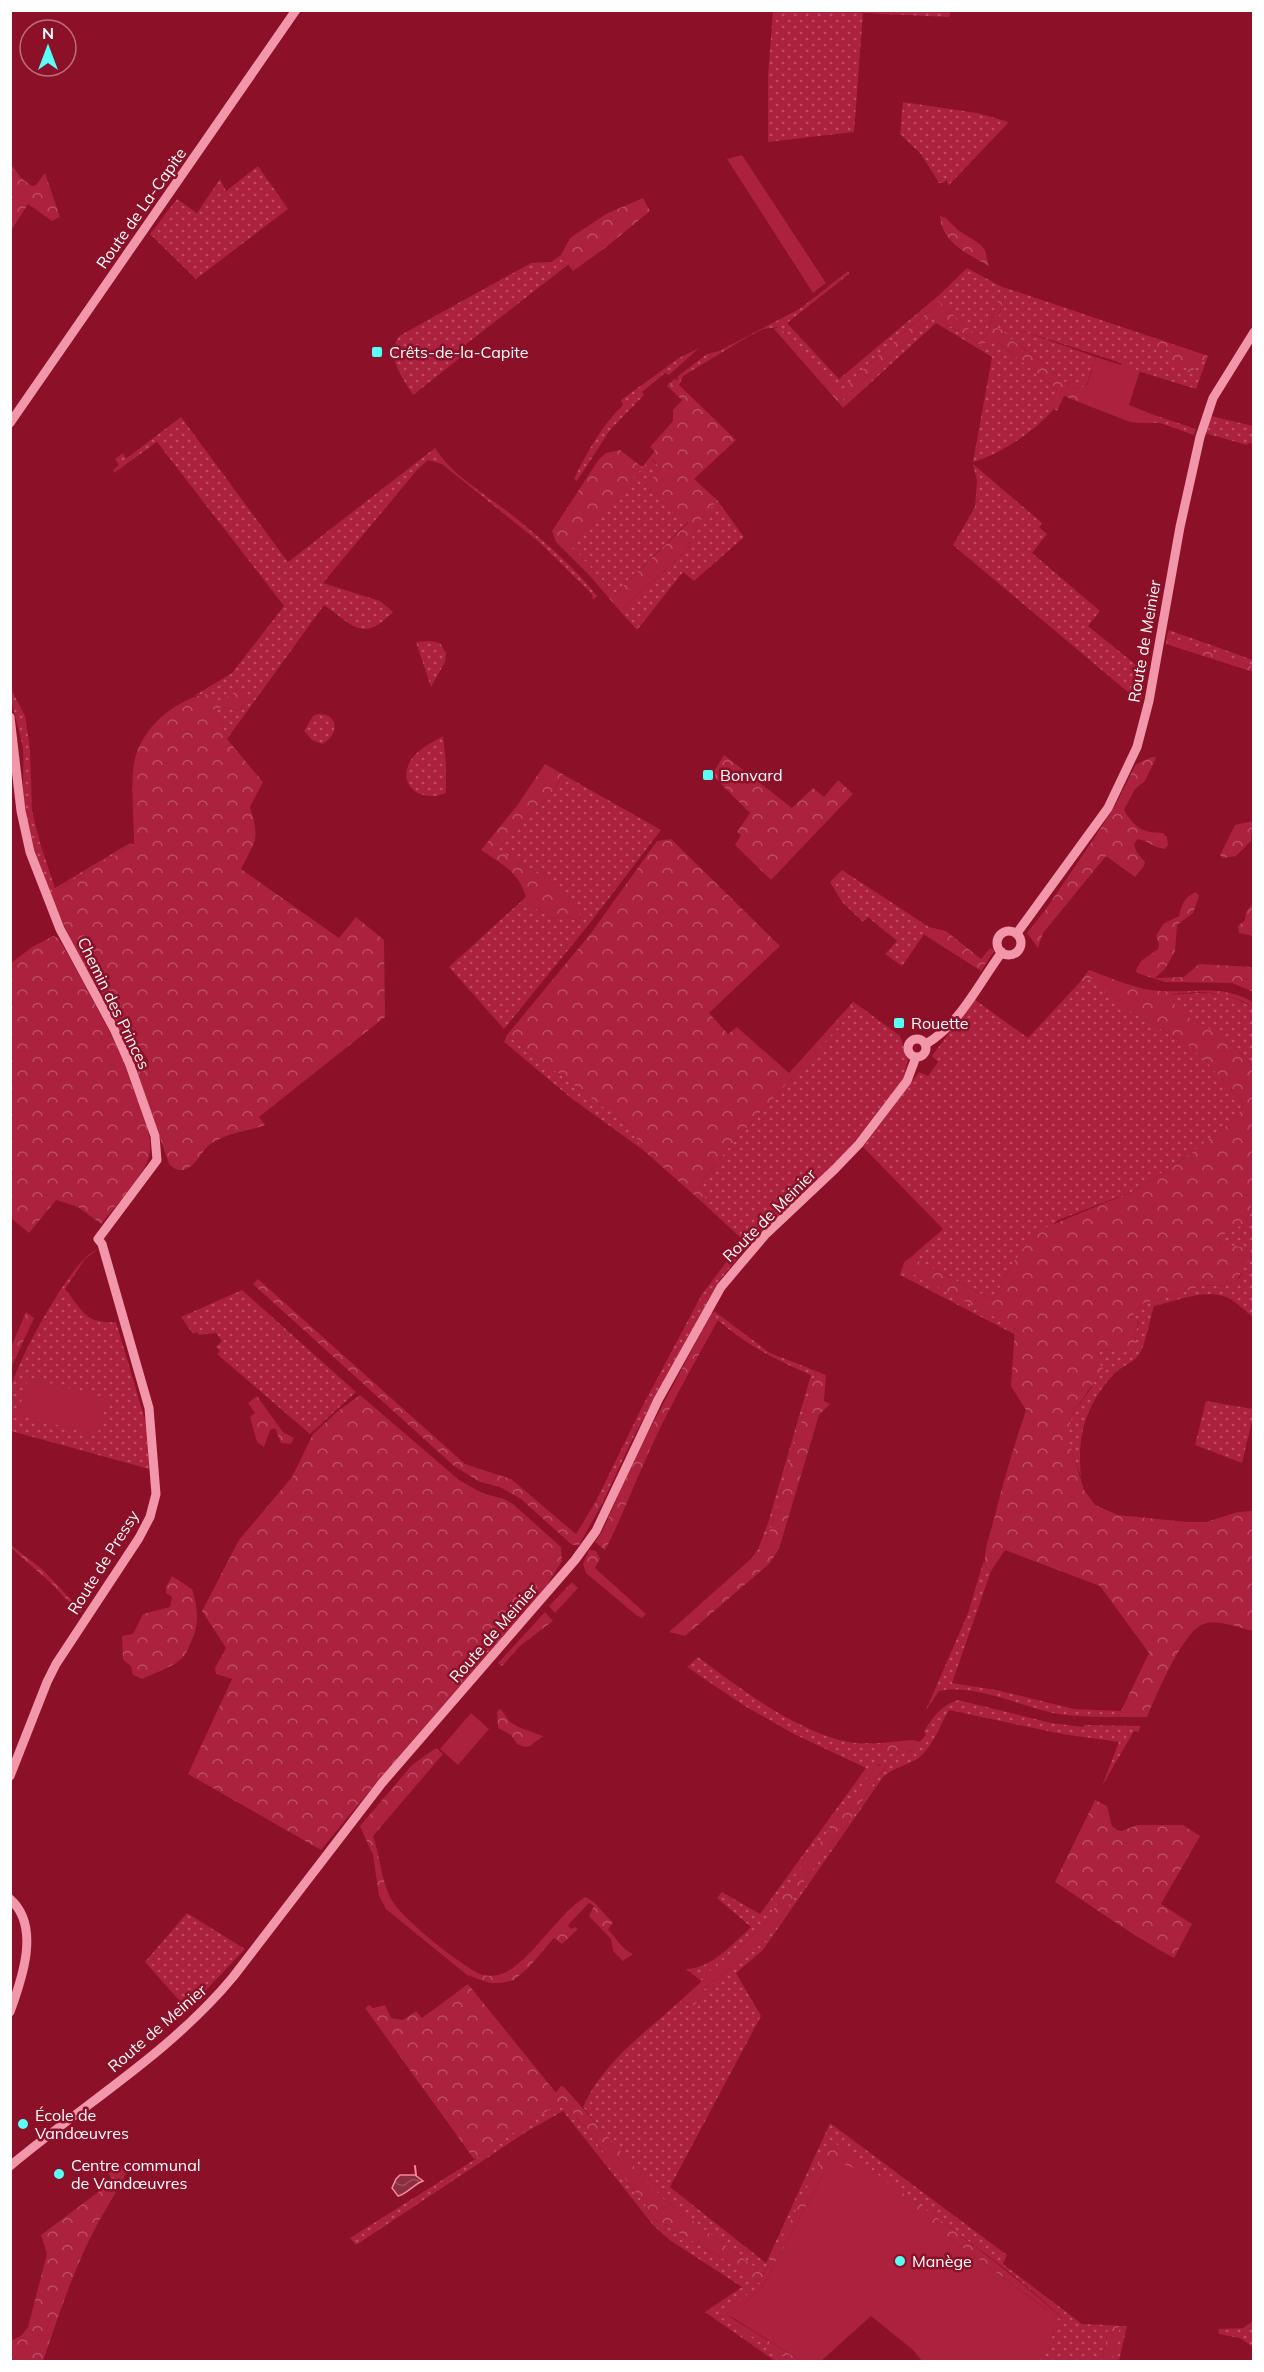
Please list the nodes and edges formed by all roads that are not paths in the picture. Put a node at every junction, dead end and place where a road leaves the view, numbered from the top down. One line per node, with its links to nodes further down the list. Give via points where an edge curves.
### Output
1 (296, 10): 3 (street, Route de La-Capite)
2 (1254, 333): 5 (street, Route de Meinier, via 1214,398 1202,429 1149,701 1130,764 1102,818)
3 (10, 423)
4 (10, 717): 9 (street, Chemin des Princes, via 27,840 60,928 130,1065 155,1136)
5 (1017, 933): 6 (street, via 1020,949 1014,954); 6 (street, via 1005,931 998,937 997,945)
6 (1002, 952): 7 (street, via 950,1024)
7 (926, 1044): 8 (street, via 926,1052); 8 (street, via 918,1038 909,1044 909,1052)
8 (916, 1057): 13 (street, Route de Meinier, via 907,1081 866,1136 765,1235 721,1287 658,1400 596,1531 575,1560 382,1783 217,1995 176,2035)
9 (157, 1160): 10 (street, Route de Pressy, via 98,1239 149,1408 155,1500 139,1538 56,1664)
10 (10, 1776)
11 (10, 1899): 12 (street, via 22,1913 27,1935 23,1972)
12 (10, 2012)
13 (10, 2166)

